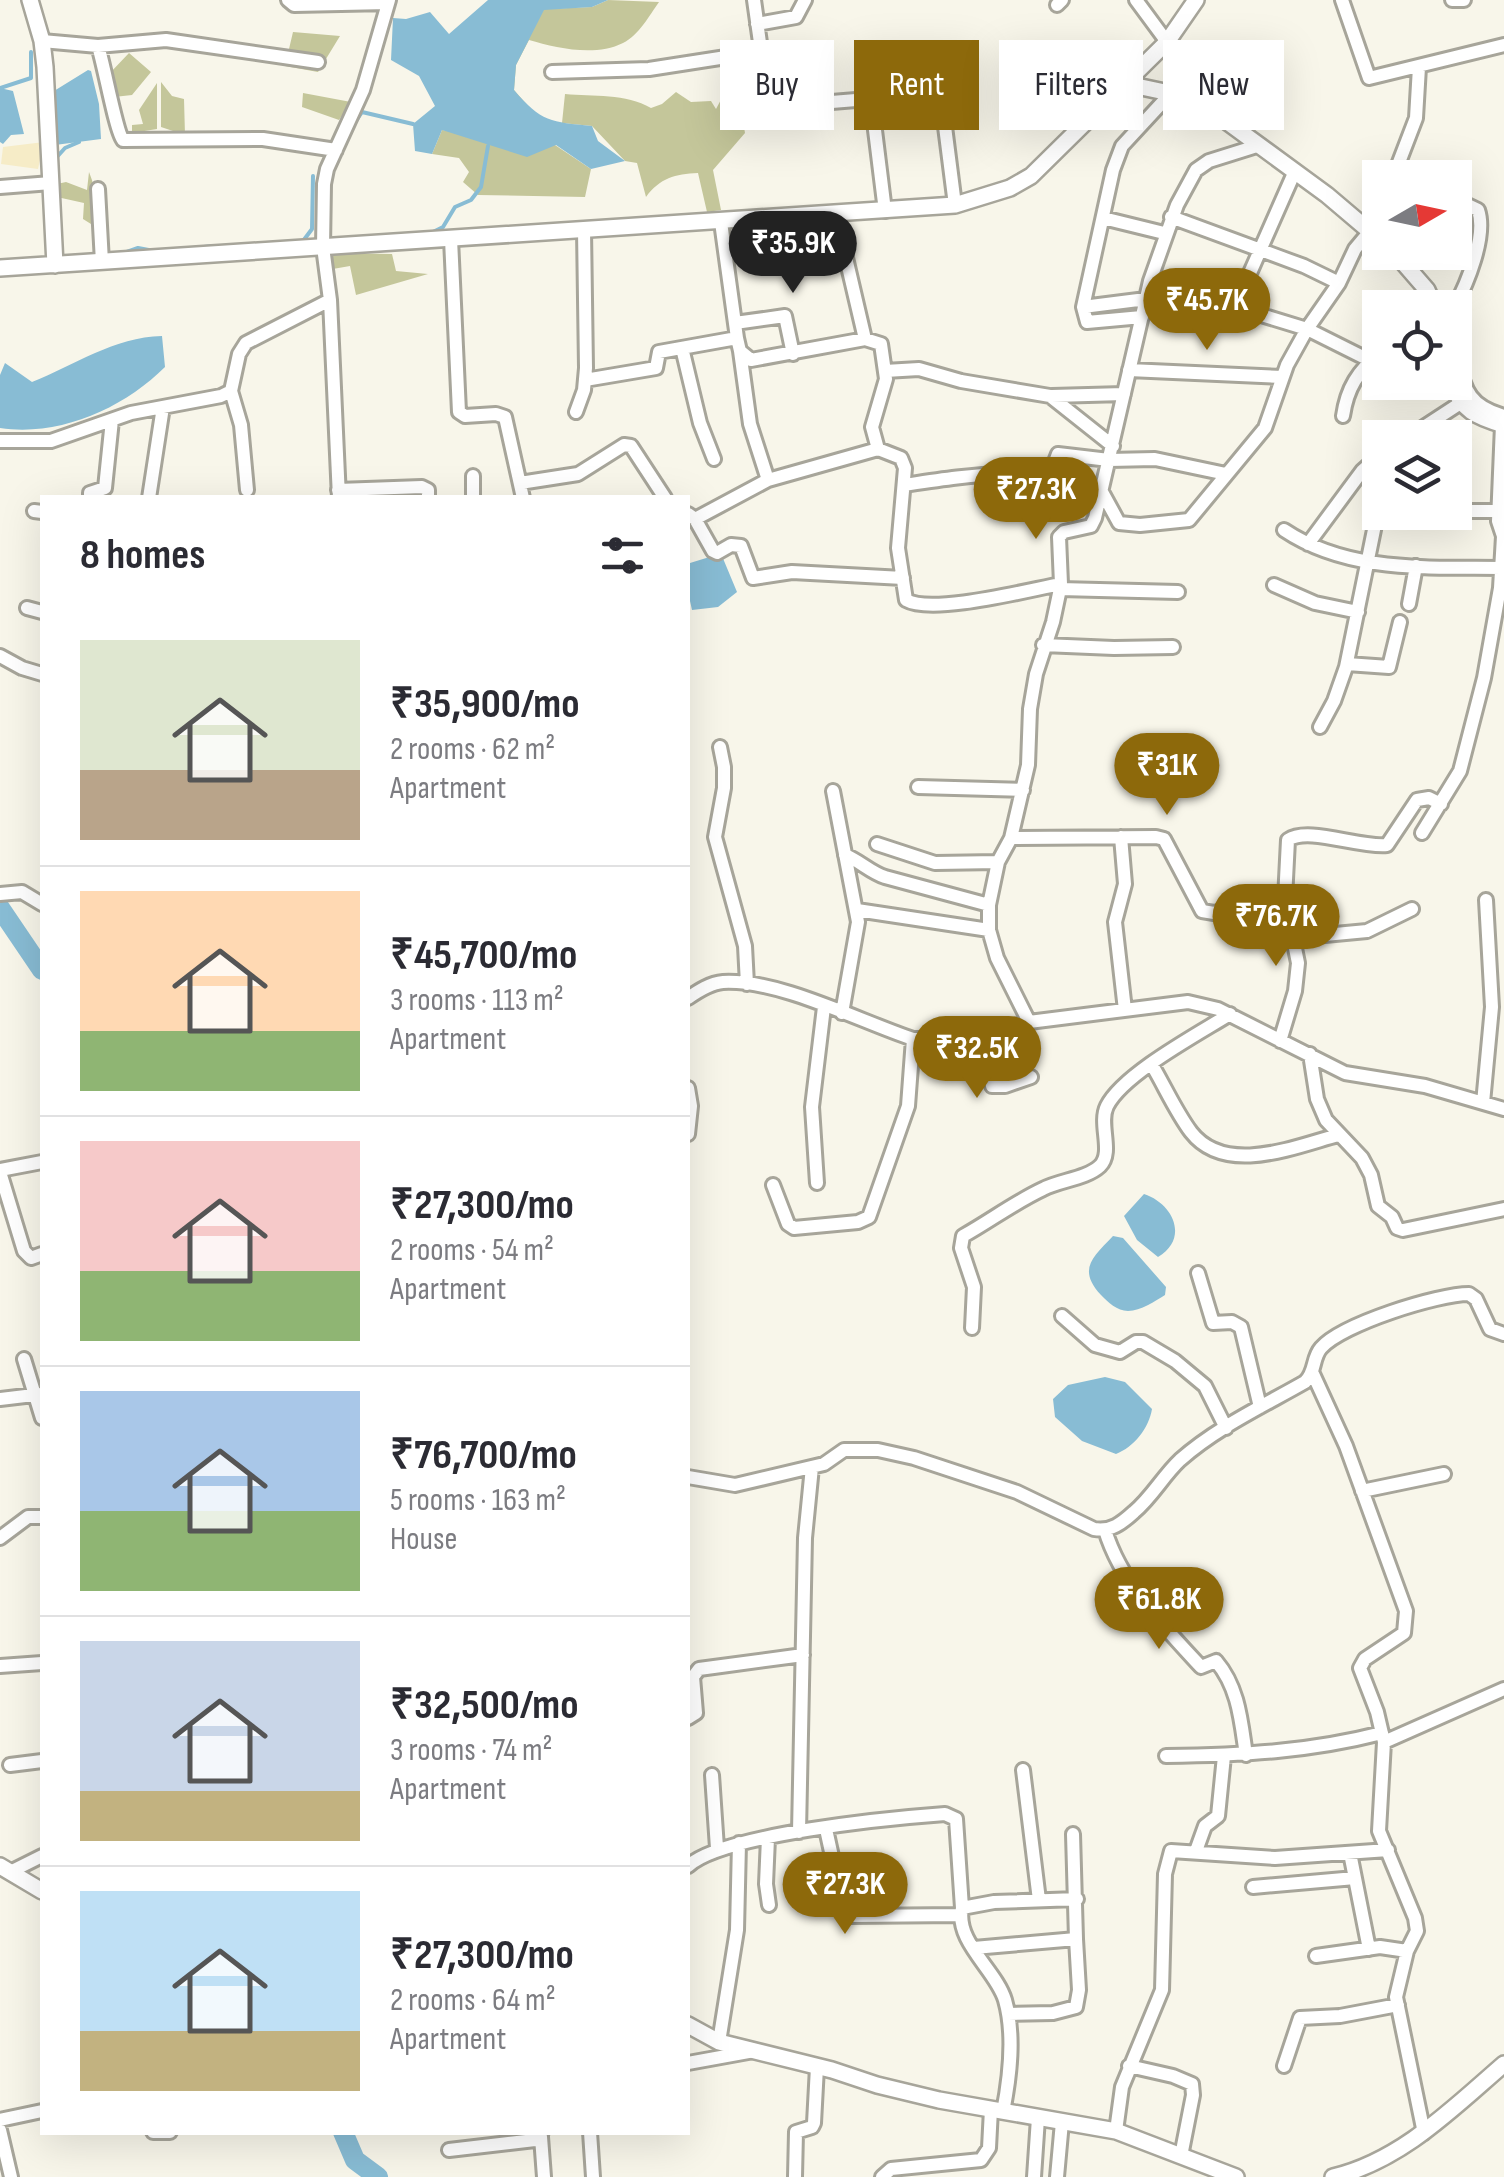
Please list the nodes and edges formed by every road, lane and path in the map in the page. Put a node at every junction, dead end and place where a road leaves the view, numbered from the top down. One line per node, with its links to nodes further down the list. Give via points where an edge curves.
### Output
1 (30, 0): 12 (street)
2 (288, 0): 10 (street, via 294,6)
3 (754, 0): 11 (street)
4 (806, 0): 11 (street, via 796,17)
5 (1136, 0): 14 (street)
6 (1196, 0): 15 (street)
7 (1342, 0): 21 (street, via 1369,78)
8 (1452, 0): 9 (street)
9 (1464, 0)
10 (388, 1): 30 (street, via 363,90)
11 (757, 24): 13 (street)
12 (42, 40): 16 (street); 33 (street)
13 (759, 40)
14 (1166, 40)
15 (1168, 40)
16 (98, 46): 20 (street, via 166,40); 30 (street, via 123,140 264,140)
17 (1163, 46): 22 (street)
18 (1504, 46): 21 (street)
19 (720, 58): 23 (street, via 649,69)
20 (318, 62)
21 (1419, 66): 31 (street, via 1416,118)
22 (1143, 67)
23 (552, 72)
24 (1163, 101): 41 (street, via 1122,146)
25 (834, 102): 38 (street, via 868,102)
26 (945, 130): 36 (street)
27 (1079, 130): 36 (street, via 1031,176)
28 (1237, 130): 29 (street)
29 (1260, 146): 32 (street); 40 (street, via 1196,170)
30 (336, 150): 48 (street, via 324,184)
31 (1402, 160)
32 (1295, 171): 43 (street); 49 (street)
33 (51, 184): 34 (street); 51 (street)
34 (0, 187)
35 (98, 189): 50 (street)
36 (955, 204): 38 (street)
37 (1472, 207): 53 (street, via 1481,222)
38 (885, 212): 39 (street)
39 (836, 214): 42 (street); 65 (street)
40 (1171, 217): 45 (street); 49 (street)
41 (1103, 218): 45 (street); 60 (street)
42 (722, 222): 44 (street); 64 (street)
43 (1362, 225)
44 (584, 230): 46 (street); 73 (street)
45 (1164, 233): 55 (street)
46 (451, 239): 48 (street); 97 (street, via 458,412 505,418)
47 (1362, 244): 56 (street)
48 (323, 247): 50 (street); 59 (street)
49 (1258, 252): 56 (street); 61 (street)
50 (102, 262): 51 (street)
51 (55, 265): 52 (street)
52 (0, 268)
53 (1472, 268)
54 (1410, 270): 57 (street)
55 (1150, 281): 58 (street); 61 (street)
56 (1339, 283): 63 (street)
57 (1427, 290)
58 (1146, 299): 60 (street); 62 (street)
59 (330, 300): 74 (street, via 246,342); 99 (street)
60 (1084, 307): 62 (street, via 1087,322)
61 (1235, 308): 63 (street)
62 (1142, 317): 69 (street)
63 (1307, 329): 67 (street); 72 (street)
64 (738, 337): 66 (street); 68 (street, via 751,360); 68 (street, via 785,316); 94 (street, via 747,408)
65 (865, 339): 68 (street); 70 (street, via 882,344)
66 (682, 348): 73 (street, via 659,352 656,368); 89 (street)
67 (1362, 352)
68 (793, 354)
69 (1130, 370): 72 (street); 75 (street)
70 (885, 371): 76 (street, via 920,368); 87 (street, via 872,427)
71 (1362, 372): 82 (street, via 1348,389)
72 (1282, 378): 91 (street, via 1265,428)
73 (585, 380): 81 (street)
74 (231, 391): 80 (street); 96 (street)
75 (1124, 394): 76 (street); 88 (street)
76 (1050, 396): 88 (street)
77 (1459, 400): 79 (street)
78 (1472, 400): 85 (street)
79 (1460, 404): 84 (street); 85 (street, via 1477,417)
80 (163, 407): 83 (street); 101 (street)
81 (576, 412)
82 (1342, 416)
83 (112, 420): 86 (street, via 52,441); 100 (street, via 105,488)
84 (1435, 420)
85 (1503, 422): 107 (street)
86 (0, 441)
87 (878, 449): 94 (street); 95 (street, via 901,458)
88 (1111, 453): 91 (street); 92 (street, via 1058,454); 98 (street)
89 (714, 460)
90 (1362, 470): 112 (street)
91 (1226, 474): 108 (street, via 1189,520)
92 (1050, 475): 95 (street); 98 (street)
93 (472, 476): 103 (street)
94 (768, 480): 106 (street)
95 (904, 484): 116 (street, via 898,530)
96 (247, 490)
97 (522, 490): 104 (street, via 578,474 624,445)
98 (1101, 490): 108 (street, via 1113,517); 109 (street, via 1092,526)
99 (338, 494): 102 (street, via 422,488)
100 (90, 495)
101 (149, 495)
102 (428, 495)
103 (473, 495)
104 (662, 495)
105 (1472, 514): 107 (street)
106 (691, 517): 116 (street, via 713,551 741,546 753,578 792,572)
107 (1500, 518): 115 (street)
108 (1130, 525): 109 (street)
109 (1084, 529): 118 (street, via 1058,537)
110 (1284, 530): 112 (street)
111 (1374, 530): 113 (street)
112 (1308, 544): 113 (street)
113 (1368, 562): 114 (street); 124 (street)
114 (1416, 566): 115 (street); 120 (street)
115 (1502, 568): 121 (street)
116 (903, 578): 118 (street, via 906,600 923,606)
117 (1274, 585): 124 (street)
118 (1061, 586): 119 (street); 126 (street)
119 (1178, 592)
120 (1409, 604)
121 (1501, 604): 130 (street)
122 (27, 608): 123 (street)
123 (40, 611)
124 (1358, 612): 129 (street)
125 (1400, 622): 129 (street, via 1389,667)
126 (1043, 645): 127 (street); 136 (street)
127 (1173, 646)
128 (0, 656): 132 (street)
129 (1347, 664): 133 (street)
130 (1486, 668): 131 (street); 138 (street, via 1463,761)
131 (1504, 669)
132 (40, 673)
133 (1320, 728)
134 (720, 746): 154 (street, via 724,788 715,836 745,946)
135 (918, 787): 136 (street)
136 (1023, 790): 141 (street)
137 (833, 791): 143 (street)
138 (1441, 804): 139 (street); 146 (street, via 1418,800 1381,846 1294,835 1288,840)
139 (1422, 833)
140 (1121, 837): 141 (street); 146 (street, via 1164,839 1207,913); 157 (street, via 1125,874 1115,922)
141 (1011, 838): 144 (street)
142 (877, 844): 144 (street, via 935,862)
143 (845, 855): 149 (street, via 885,878); 151 (street)
144 (998, 862): 149 (street)
145 (1, 894): 148 (street, via 22,892)
146 (1285, 899): 153 (street)
147 (1486, 900): 167 (street, via 1492,1007)
148 (40, 903)
149 (990, 905): 152 (street)
150 (1412, 909): 153 (street, via 1367,932)
151 (857, 910): 152 (street); 158 (street)
152 (989, 930): 160 (street)
153 (1294, 938): 163 (street, via 1295,991)
154 (747, 984): 155 (street, via 713,984); 156 (street)
155 (690, 997)
156 (824, 1007): 158 (street); 172 (street, via 812,1107)
157 (1125, 1010): 159 (street, via 1188,1002); 160 (street)
158 (842, 1014): 162 (street)
159 (1230, 1014): 163 (street); 165 (street)
160 (1029, 1022): 161 (street)
161 (983, 1035): 162 (street); 166 (street, via 992,1086)
162 (913, 1039): 173 (street, via 908,1106 868,1217 794,1228)
163 (1280, 1041): 164 (street)
164 (1310, 1054): 167 (street, via 1345,1073); 169 (street, via 1317,1099)
165 (1152, 1064): 169 (street, via 1192,1134 1210,1149 1236,1156); 178 (street, via 1110,1101 1100,1166 1043,1188 963,1236 974,1286)
166 (1031, 1077)
167 (1482, 1102): 168 (street)
168 (1504, 1109)
169 (1338, 1135): 174 (street, via 1362,1158 1378,1206 1397,1228)
170 (40, 1162): 171 (street)
171 (0, 1171): 175 (street, via 24,1251)
172 (817, 1183)
173 (773, 1184)
174 (1504, 1209)
175 (40, 1255)
176 (1198, 1273): 184 (street, via 1213,1323 1241,1326)
177 (1062, 1316): 185 (street, via 1095,1345 1120,1352 1142,1342 1175,1361 1206,1386)
178 (972, 1328)
179 (1504, 1334): 181 (street, via 1490,1329 1469,1294 1425,1300 1327,1342 1317,1352)
180 (24, 1359): 182 (street)
181 (1313, 1374): 184 (street); 189 (street)
182 (39, 1394): 183 (street)
183 (0, 1399)
184 (1260, 1407): 185 (street)
185 (1226, 1428): 191 (street, via 1181,1460 1120,1524)
186 (812, 1467): 188 (street, via 735,1485); 191 (street, via 855,1449 914,1458); 193 (street)
187 (1444, 1474): 189 (street)
188 (690, 1477)
189 (1362, 1491): 198 (street, via 1406,1611 1404,1633 1360,1668)
190 (40, 1517): 192 (street, via 28,1517)
191 (1105, 1530): 199 (street, via 1114,1558 1151,1610 1201,1667 1216,1662 1224,1671 1238,1703)
192 (0, 1538)
193 (802, 1654): 197 (street, via 699,1669 692,1677 696,1713); 207 (street)
194 (40, 1663): 195 (street)
195 (0, 1666)
196 (1504, 1689): 198 (street)
197 (690, 1717)
198 (1383, 1737): 199 (street); 212 (street, via 1379,1831)
199 (1246, 1755): 201 (street)
200 (1166, 1756): 201 (street)
201 (1224, 1756): 213 (street, via 1218,1816 1205,1826)
202 (40, 1761): 203 (street)
203 (10, 1765)
204 (1023, 1770): 222 (street)
205 (712, 1775): 211 (street)
206 (826, 1829): 207 (street); 224 (street, via 849,1916); 224 (street, via 952,1816)
207 (799, 1832): 209 (street)
208 (1073, 1834): 221 (street)
209 (768, 1838): 210 (street); 223 (street)
210 (740, 1843): 211 (street); 233 (street, via 737,1930)
211 (717, 1848): 216 (street)
212 (1388, 1850): 214 (street); 228 (street, via 1415,1918)
213 (1196, 1851): 214 (street, via 1275,1858); 238 (street, via 1176,1849 1168,1856 1162,1990)
214 (1350, 1853): 218 (street)
215 (40, 1857): 217 (street)
216 (690, 1865)
217 (5, 1869): 220 (street)
218 (1355, 1878): 219 (street); 227 (street)
219 (1252, 1887)
220 (40, 1890)
221 (1077, 1899): 222 (street); 225 (street)
222 (1039, 1900): 224 (street, via 970,1904)
223 (769, 1906)
224 (962, 1912): 226 (street)
225 (1076, 1939): 226 (street); 231 (street, via 1076,2007)
226 (974, 1948): 231 (street)
227 (1369, 1949): 228 (street); 229 (street)
228 (1406, 1951): 230 (street)
229 (1316, 1956)
230 (1398, 2005): 239 (street, via 1300,2018); 247 (street)
231 (1008, 2014): 240 (street, via 1009,2082)
232 (690, 2026): 233 (street)
233 (719, 2042): 234 (street)
234 (754, 2051): 235 (street); 237 (street)
235 (690, 2063)
236 (1504, 2064): 247 (street)
237 (817, 2066): 240 (street, via 877,2086); 258 (street, via 814,2123 796,2132)
238 (1129, 2066): 246 (street); 252 (street, via 1192,2084)
239 (1284, 2066)
240 (997, 2110): 242 (street); 253 (street, via 981,2160)
241 (40, 2111): 243 (street)
242 (1038, 2118): 244 (street); 260 (street)
243 (0, 2120)
244 (1062, 2122): 246 (street); 261 (street)
245 (0, 2130): 255 (street)
246 (1116, 2130): 252 (street)
247 (1424, 2133): 254 (street)
248 (535, 2135): 251 (street)
249 (541, 2135): 256 (street)
250 (590, 2135): 257 (street)
251 (449, 2150)
252 (1181, 2156): 262 (street)
253 (910, 2172): 259 (street, via 891,2169)
254 (1339, 2176)
255 (11, 2177)
256 (544, 2177)
257 (593, 2177)
258 (795, 2177)
259 (882, 2177)
260 (1034, 2177)
261 (1057, 2177)
262 (1236, 2177)

